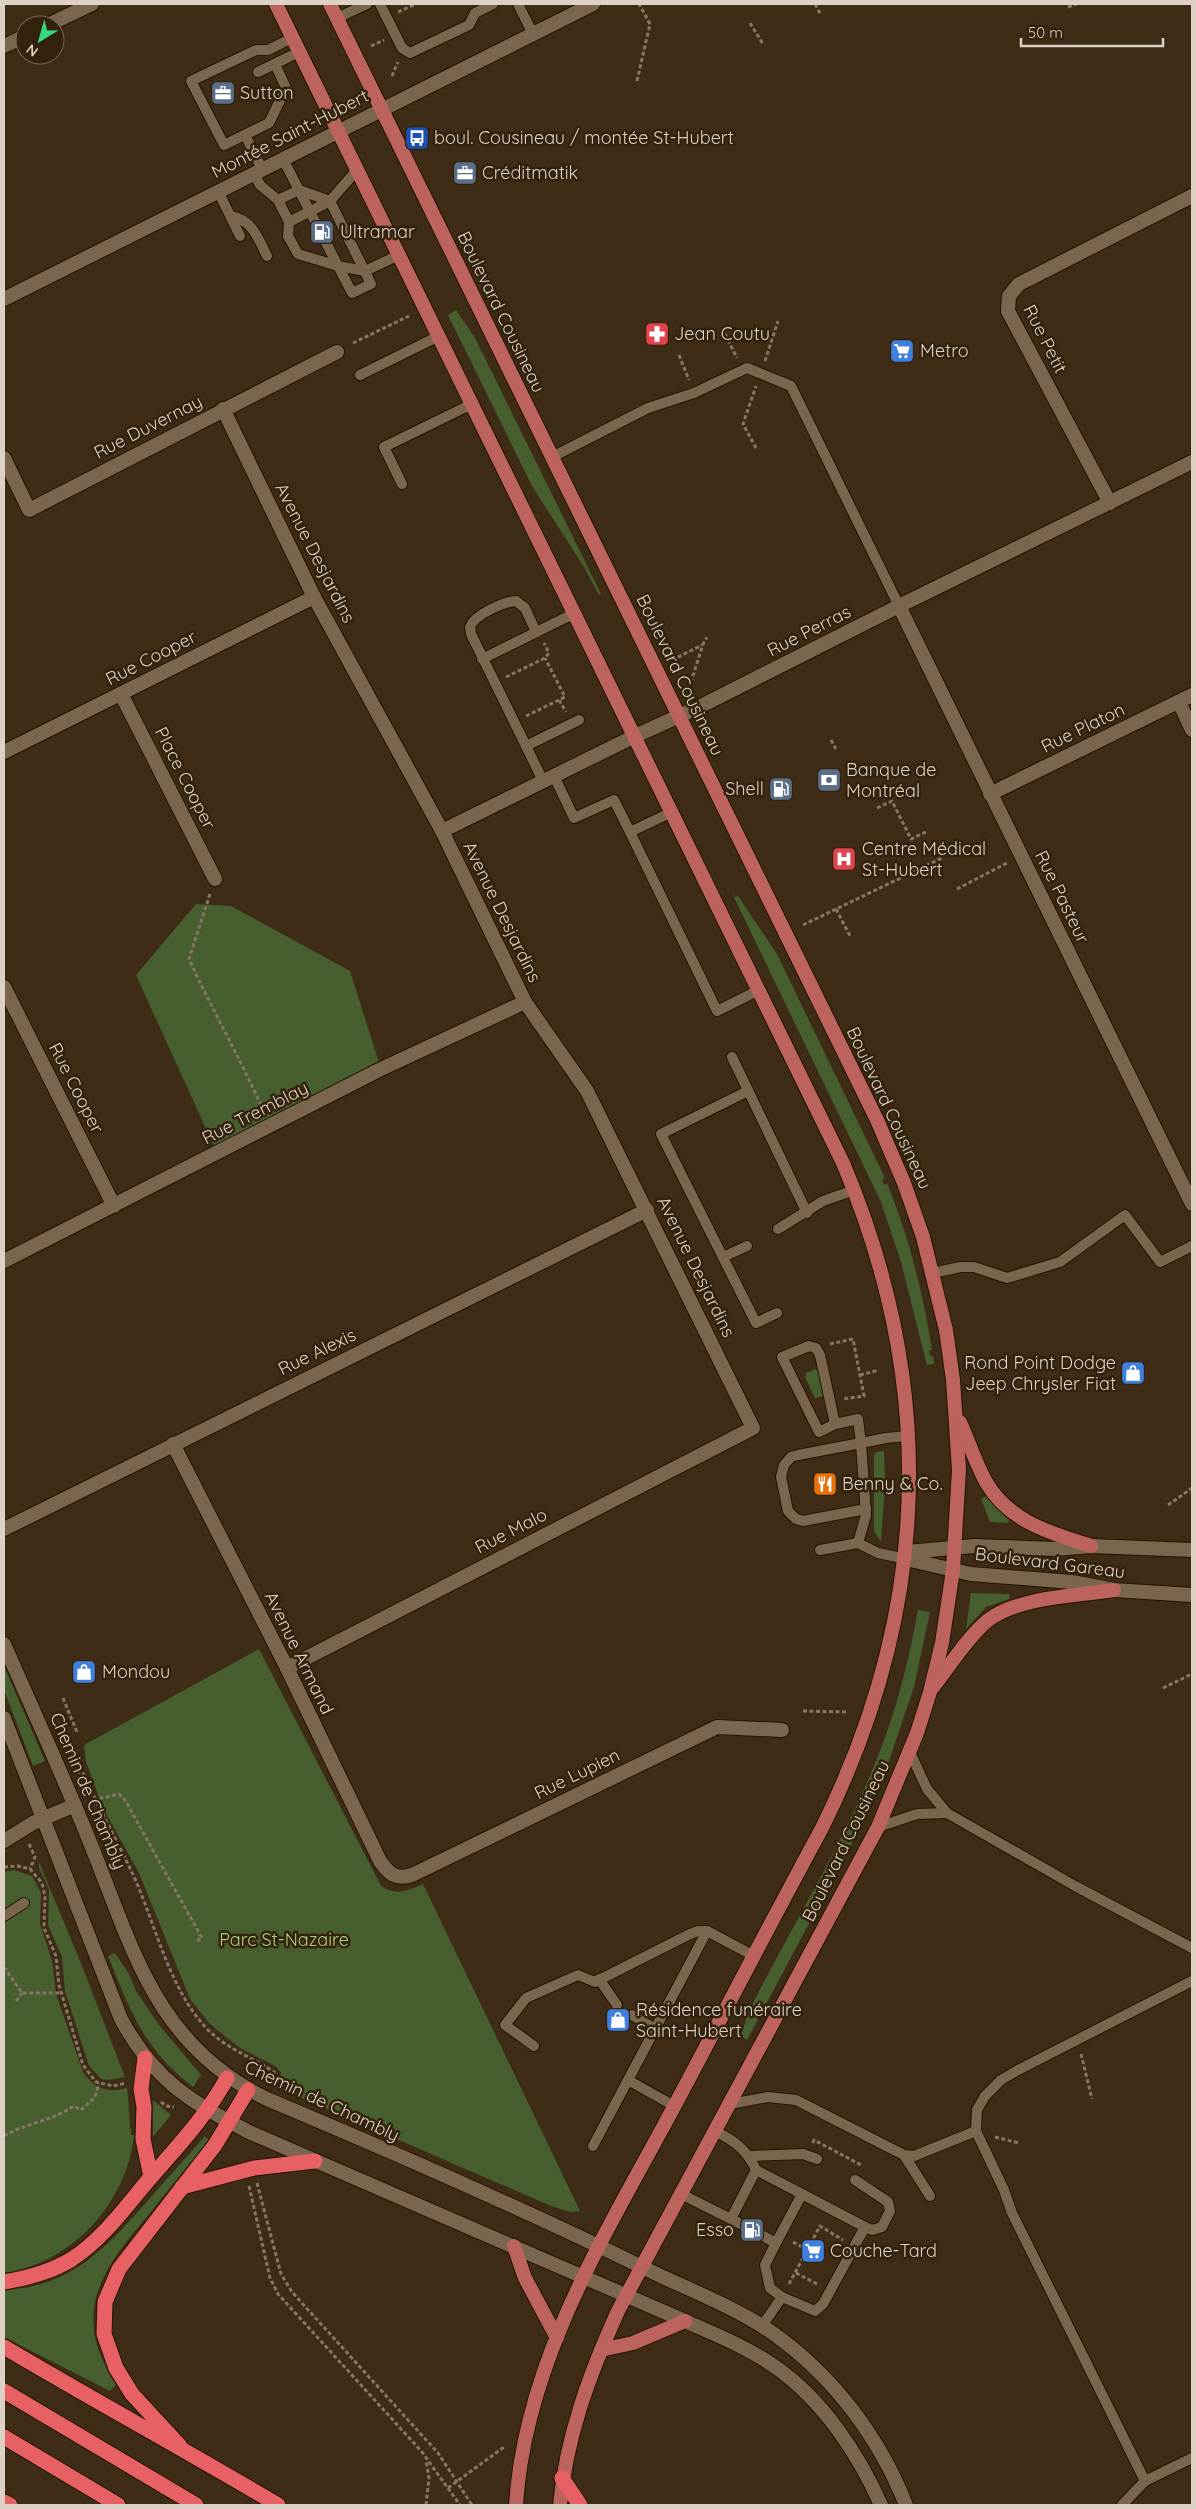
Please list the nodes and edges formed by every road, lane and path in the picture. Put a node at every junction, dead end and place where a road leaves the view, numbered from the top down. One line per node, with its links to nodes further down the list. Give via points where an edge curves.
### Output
1 (92, 4): 16 (street)
2 (276, 4): 21 (main road, Boulevard Cousineau)
3 (330, 4): 17 (main road, Boulevard Cousineau)
4 (367, 4): 17 (lane)
5 (380, 4): 7 (lane, via 400,45 410,53 469,26 475,13)
6 (416, 4): 14 (path)
7 (493, 4)
8 (518, 4): 19 (lane)
9 (591, 4): 19 (street, Montée Saint-Hubert)
10 (639, 4): 29 (path, via 650,24)
11 (815, 4): 15 (path)
12 (1077, 4): 13 (path)
13 (1068, 7)
14 (393, 15)
15 (821, 15)
16 (65, 17)
17 (337, 18): 30 (main road, Boulevard Cousineau)
18 (750, 23): 22 (path)
19 (533, 34): 30 (street, Montée Saint-Hubert)
20 (388, 37): 23 (path)
21 (292, 38): 24 (main road, Boulevard Cousineau); 32 (lane, via 268,50 256,50 191,81 224,146)
22 (763, 44)
23 (371, 46)
24 (299, 52): 26 (lane); 31 (main road, Boulevard Cousineau)
25 (400, 56): 28 (path)
26 (275, 64): 27 (lane); 32 (lane, via 286,88 270,123)
27 (258, 72)
28 (392, 76)
29 (637, 81)
30 (381, 110): 31 (street, Montée Saint-Hubert); 64 (main road, Boulevard Cousineau)
31 (338, 131): 33 (street, Montée Saint-Hubert); 34 (main road, Boulevard Cousineau)
32 (245, 135): 35 (lane)
33 (283, 159): 35 (street, Montée Saint-Hubert); 36 (lane)
34 (357, 170): 40 (lane); 45 (main road, Boulevard Cousineau)
35 (258, 171): 37 (street, Montée Saint-Hubert); 39 (lane, via 260,185)
36 (299, 190): 39 (lane); 40 (lane); 41 (lane)
37 (218, 191): 42 (lane); 49 (street, Montée Saint-Hubert)
38 (1192, 196): 68 (street, Rue Petit, via 1019,284 1009,296 1008,311)
39 (278, 200): 43 (lane)
40 (330, 201): 41 (lane); 48 (lane)
41 (310, 212): 43 (lane); 47 (lane)
42 (230, 216): 44 (lane); 46 (lane, via 244,219)
43 (288, 222): 47 (lane, via 288,236 298,254)
44 (240, 236)
45 (399, 255): 48 (lane); 53 (main road, Boulevard Cousineau)
46 (266, 256)
47 (338, 266): 48 (lane); 48 (lane, via 352,293 371,284)
48 (365, 272)
49 (4, 299)
50 (409, 316): 54 (path)
51 (778, 321): 58 (path)
52 (725, 334): 57 (path)
53 (439, 336): 59 (lane); 61 (main road, Boulevard Cousineau)
54 (353, 343)
55 (337, 352): 62 (street, Rue Duvernay)
56 (679, 355): 60 (path)
57 (742, 370): 58 (lane, via 747,368); 60 (lane)
58 (761, 374): 63 (path, via 743,424); 70 (lane, via 791,386)
59 (360, 375)
60 (694, 393): 64 (lane, via 648,408)
61 (472, 404): 67 (lane, via 384,447); 71 (main road, Boulevard Cousineau)
62 (222, 409): 65 (street, Rue Duvernay, via 29,510); 69 (street, Avenue Desjardins)
63 (756, 448)
64 (552, 457): 84 (main road, Boulevard Cousineau)
65 (4, 458)
66 (1192, 462): 68 (street, Rue Perras)
67 (402, 484)
68 (1110, 503): 70 (street, Rue Perras)
69 (314, 597): 79 (street, Rue Cooper); 97 (street, Avenue Desjardins)
70 (899, 606): 84 (street, Rue Perras); 94 (street, Rue Pasteur)
71 (576, 613): 72 (lane); 88 (main road, Boulevard Cousineau)
72 (536, 632): 75 (lane); 75 (lane, via 524,608 516,600 476,618 470,630)
73 (707, 638): 74 (path)
74 (703, 644): 76 (path); 78 (path)
75 (482, 659): 90 (lane)
76 (672, 660)
77 (500, 680): 81 (path, via 545,658 565,697)
78 (689, 681)
79 (121, 694): 92 (street, Rue Cooper); 102 (street, Place Cooper)
80 (1192, 695): 82 (street, Rue Platon)
81 (559, 700): 83 (path); 85 (path)
82 (1178, 702): 87 (street); 94 (street, Rue Platon)
83 (562, 705)
84 (679, 717): 88 (street, Rue Perras); 125 (main road, Boulevard Cousineau, via 876,1120 911,1200)
85 (520, 719)
86 (579, 720): 90 (lane)
87 (1192, 730)
88 (635, 736): 93 (street, Rue Perras); 96 (main road, Boulevard Cousineau)
89 (831, 740): 91 (path)
90 (526, 746): 93 (lane)
91 (836, 750)
92 (4, 752)
93 (548, 779): 97 (street, Rue Perras); 99 (lane, via 574,818 614,800)
94 (990, 794): 100 (street, Rue Pasteur)
95 (878, 808): 98 (path, via 892,800 911,839)
96 (672, 812): 99 (lane); 108 (main road, Boulevard Cousineau)
97 (442, 831): 109 (street, Avenue Desjardins)
98 (928, 831)
99 (630, 832): 108 (lane, via 717,1011)
100 (1021, 856): 103 (path); 114 (street, Rue Pasteur)
101 (942, 858): 104 (path)
102 (215, 879): 112 (path, via 189,959)
103 (957, 889)
104 (836, 909): 105 (path); 106 (path)
105 (803, 925)
106 (850, 936)
107 (4, 987): 116 (street, Rue Cooper)
108 (760, 990): 113 (main road, Boulevard Cousineau)
109 (525, 1002): 112 (street, Rue Tremblay, via 381,1069); 117 (street, Avenue Desjardins, via 587,1091)
110 (732, 1057): 111 (lane)
111 (748, 1091): 119 (lane); 123 (lane, via 661,1134)
112 (270, 1126): 116 (street, Rue Tremblay)
113 (854, 1190): 119 (lane, via 823,1201); 134 (main road, Boulevard Cousineau, via 874,1244 897,1334)
114 (1192, 1204)
115 (672, 1205): 118 (path)
116 (114, 1206): 124 (street, Rue Tremblay)
117 (647, 1210): 133 (street, Avenue Desjardins); 136 (street, Rue Alexis)
118 (662, 1210)
119 (807, 1213): 120 (lane)
120 (778, 1229)
121 (747, 1246): 123 (lane)
122 (1192, 1246): 125 (lane, via 1160,1262 1124,1215 1060,1262 1006,1278 974,1267 960,1266)
123 (723, 1257): 126 (lane, via 756,1323)
124 (4, 1261)
125 (933, 1273): 131 (main road, Boulevard Cousineau, via 946,1330)
126 (777, 1313)
127 (827, 1345): 129 (path, via 853,1339)
128 (879, 1370): 129 (path)
129 (860, 1375): 130 (path, via 864,1396)
130 (836, 1400)
131 (956, 1414): 142 (main road, via 987,1484 1007,1508 1036,1528); 143 (main road, Boulevard Cousineau, via 959,1470)
132 (835, 1424): 132 (lane, via 816,1348 809,1346 782,1357 819,1432); 135 (lane, via 858,1419)
133 (753, 1428): 151 (street, Rue Malo)
134 (908, 1436): 135 (lane); 146 (main road, Boulevard Cousineau, via 910,1493)
135 (861, 1443): 139 (lane); 139 (lane, via 791,1457 784,1465 781,1477 788,1510 796,1519 802,1521)
136 (173, 1444): 140 (street, Rue Alexis); 151 (street, Avenue Armand)
137 (1192, 1488): 138 (path)
138 (1168, 1505)
139 (866, 1509): 141 (lane, via 865,1525)
140 (4, 1529)
141 (858, 1543): 144 (lane); 146 (lane, via 882,1554)
142 (1091, 1546): 143 (street, Boulevard Gareau); 145 (street, Boulevard Gareau)
143 (955, 1548): 146 (street, Boulevard Gareau); 147 (main road, Boulevard Cousineau)
144 (820, 1550)
145 (1192, 1550)
146 (906, 1556): 147 (street, Boulevard Gareau); 179 (main road, Boulevard Cousineau, via 892,1640 855,1758)
147 (953, 1570): 148 (street, Boulevard Gareau, via 1072,1582); 155 (main road, Boulevard Cousineau, via 946,1623)
148 (1114, 1590): 149 (street, Boulevard Gareau); 155 (main road, via 1035,1602 997,1614 977,1630)
149 (1192, 1595)
150 (4, 1644): 165 (street, Chemin de Chambly)
151 (287, 1668): 173 (street, Avenue Armand, via 380,1861)
152 (1191, 1675): 153 (path); 154 (path)
153 (1192, 1680)
154 (1164, 1688)
155 (930, 1692): 162 (main road, Boulevard Cousineau)
156 (63, 1698): 161 (path)
157 (803, 1711): 158 (path)
158 (848, 1712)
159 (4, 1718): 167 (street)
160 (782, 1730): 173 (street, Rue Lupien, via 717,1727 412,1875)
161 (77, 1732)
162 (910, 1752): 166 (lane, via 927,1790); 168 (main road, Boulevard Cousineau)
163 (77, 1772): 164 (path, via 85,1776)
164 (95, 1799): 165 (path); 177 (path, via 120,1794 125,1800 202,1938); 197 (path, via 135,1880 185,2000 218,2039 276,2074)
165 (81, 1803): 167 (street); 192 (street, Chemin de Chambly, via 133,1953 151,1988 188,2041)
166 (947, 1813): 168 (lane, via 917,1814); 178 (lane)
167 (42, 1819): 169 (street); 191 (street, via 114,2002)
168 (878, 1826): 200 (main road, Boulevard Cousineau)
169 (4, 1841)
170 (35, 1857): 172 (path)
171 (4, 1867): 172 (path)
172 (30, 1868): 184 (path, via 39,1876 44,1889 44,1928 56,1956)
173 (394, 1876)
174 (24, 1903): 175 (lane)
175 (4, 1916)
176 (707, 1931): 179 (lane); 181 (lane, via 690,1934); 188 (lane)
177 (195, 1942)
178 (1192, 1948)
179 (754, 1956): 201 (main road, Boulevard Cousineau)
180 (4, 1967): 183 (path)
181 (600, 1980): 186 (lane); 190 (lane, via 595,1982 578,1975 523,2001 505,2026)
182 (1192, 1980): 189 (lane)
183 (22, 1993): 184 (path); 185 (path)
184 (61, 1993): 195 (path, via 83,2065 92,2079)
185 (16, 2001)
186 (617, 2005)
187 (632, 2015): 188 (lane)
188 (655, 2029): 193 (lane)
189 (1077, 2038): 198 (path); 206 (lane, via 1001,2080 977,2110)
190 (534, 2046)
191 (145, 2058): 203 (street, via 170,2084); 216 (highway, via 141,2089 143,2139)
192 (227, 2078): 196 (street, Chemin de Chambly); 203 (highway)
193 (628, 2080): 201 (lane); 208 (lane)
194 (128, 2082): 195 (path, via 114,2086)
195 (100, 2083): 207 (path, via 95,2097 81,2110 74,2106 60,2115 15,2129)
196 (248, 2090): 197 (street, Chemin de Chambly); 204 (highway)
197 (267, 2099): 227 (street, Chemin de Chambly)
198 (1092, 2099)
199 (159, 2100): 202 (path, via 166,2106)
200 (730, 2104): 205 (main road, Boulevard Cousineau); 210 (lane, via 768,2097 796,2100)
201 (674, 2106): 227 (main road, Boulevard Cousineau)
202 (177, 2107)
203 (207, 2110): 204 (street); 216 (highway)
204 (230, 2122): 213 (street); 219 (highway)
205 (716, 2131): 211 (lane, via 734,2141); 220 (main road, Boulevard Cousineau)
206 (976, 2131): 210 (lane, via 914,2156); 248 (lane, via 1012,2213)
207 (4, 2136)
208 (592, 2146)
209 (809, 2149): 215 (path, via 814,2140 865,2167)
210 (904, 2155): 222 (lane)
211 (750, 2156): 212 (lane, via 802,2154); 214 (lane)
212 (817, 2159)
213 (315, 2161): 219 (highway, via 254,2168); 226 (street)
214 (756, 2170): 221 (lane); 223 (lane)
215 (859, 2176): 224 (lane, via 884,2198 890,2211 882,2228 872,2230)
216 (151, 2178): 232 (highway, via 106,2230 77,2255 41,2274)
217 (256, 2179): 247 (path, via 279,2266 292,2292 426,2439)
218 (248, 2180): 244 (path, via 270,2278 278,2294)
219 (182, 2187): 242 (highway, via 119,2269 108,2291 103,2314 107,2347 123,2381)
220 (681, 2194): 223 (lane); 229 (main road, Boulevard Cousineau)
221 (802, 2194): 224 (lane); 225 (lane)
222 (930, 2196)
223 (731, 2219): 225 (lane)
224 (865, 2227): 234 (lane, via 821,2307 811,2311)
225 (776, 2243): 234 (lane, via 765,2265 766,2278 770,2288)
226 (514, 2246): 231 (street); 237 (main road, via 525,2278)
227 (600, 2246): 229 (street, Chemin de Chambly); 231 (main road)
228 (840, 2246): 230 (path, via 844,2239 820,2226 796,2272 819,2285)
229 (642, 2267): 233 (main road); 236 (street, Chemin de Chambly)
230 (823, 2277)
231 (584, 2278): 233 (street); 237 (main road)
232 (4, 2282)
233 (627, 2296): 235 (street); 239 (main road)
234 (782, 2298): 236 (lane)
235 (685, 2321): 239 (main road, via 633,2343); 261 (street, via 750,2351 798,2386 845,2439)
236 (762, 2326): 262 (street, Chemin de Chambly, via 804,2359 856,2414 889,2468)
237 (558, 2338): 258 (main road, via 527,2429)
238 (4, 2347): 242 (highway, via 117,2414)
239 (601, 2350): 246 (main road, via 578,2414)
240 (4, 2391): 253 (highway)
241 (4, 2437): 252 (highway)
242 (180, 2446): 254 (highway)
243 (504, 2447): 247 (path)
244 (426, 2456): 249 (path); 255 (path, via 429,2478)
245 (1192, 2458): 248 (lane)
246 (562, 2478): 259 (main road); 260 (highway)
247 (458, 2481): 249 (path); 257 (path)
248 (1145, 2481): 263 (lane)
249 (448, 2488): 256 (path)
250 (4, 2502): 251 (highway)
251 (10, 2505)
252 (118, 2505)
253 (196, 2505)
254 (278, 2505)
255 (426, 2505)
256 (460, 2505)
257 (472, 2505)
258 (516, 2505)
259 (560, 2505)
260 (580, 2505)
261 (881, 2505)
262 (906, 2505)
263 (1122, 2505)

